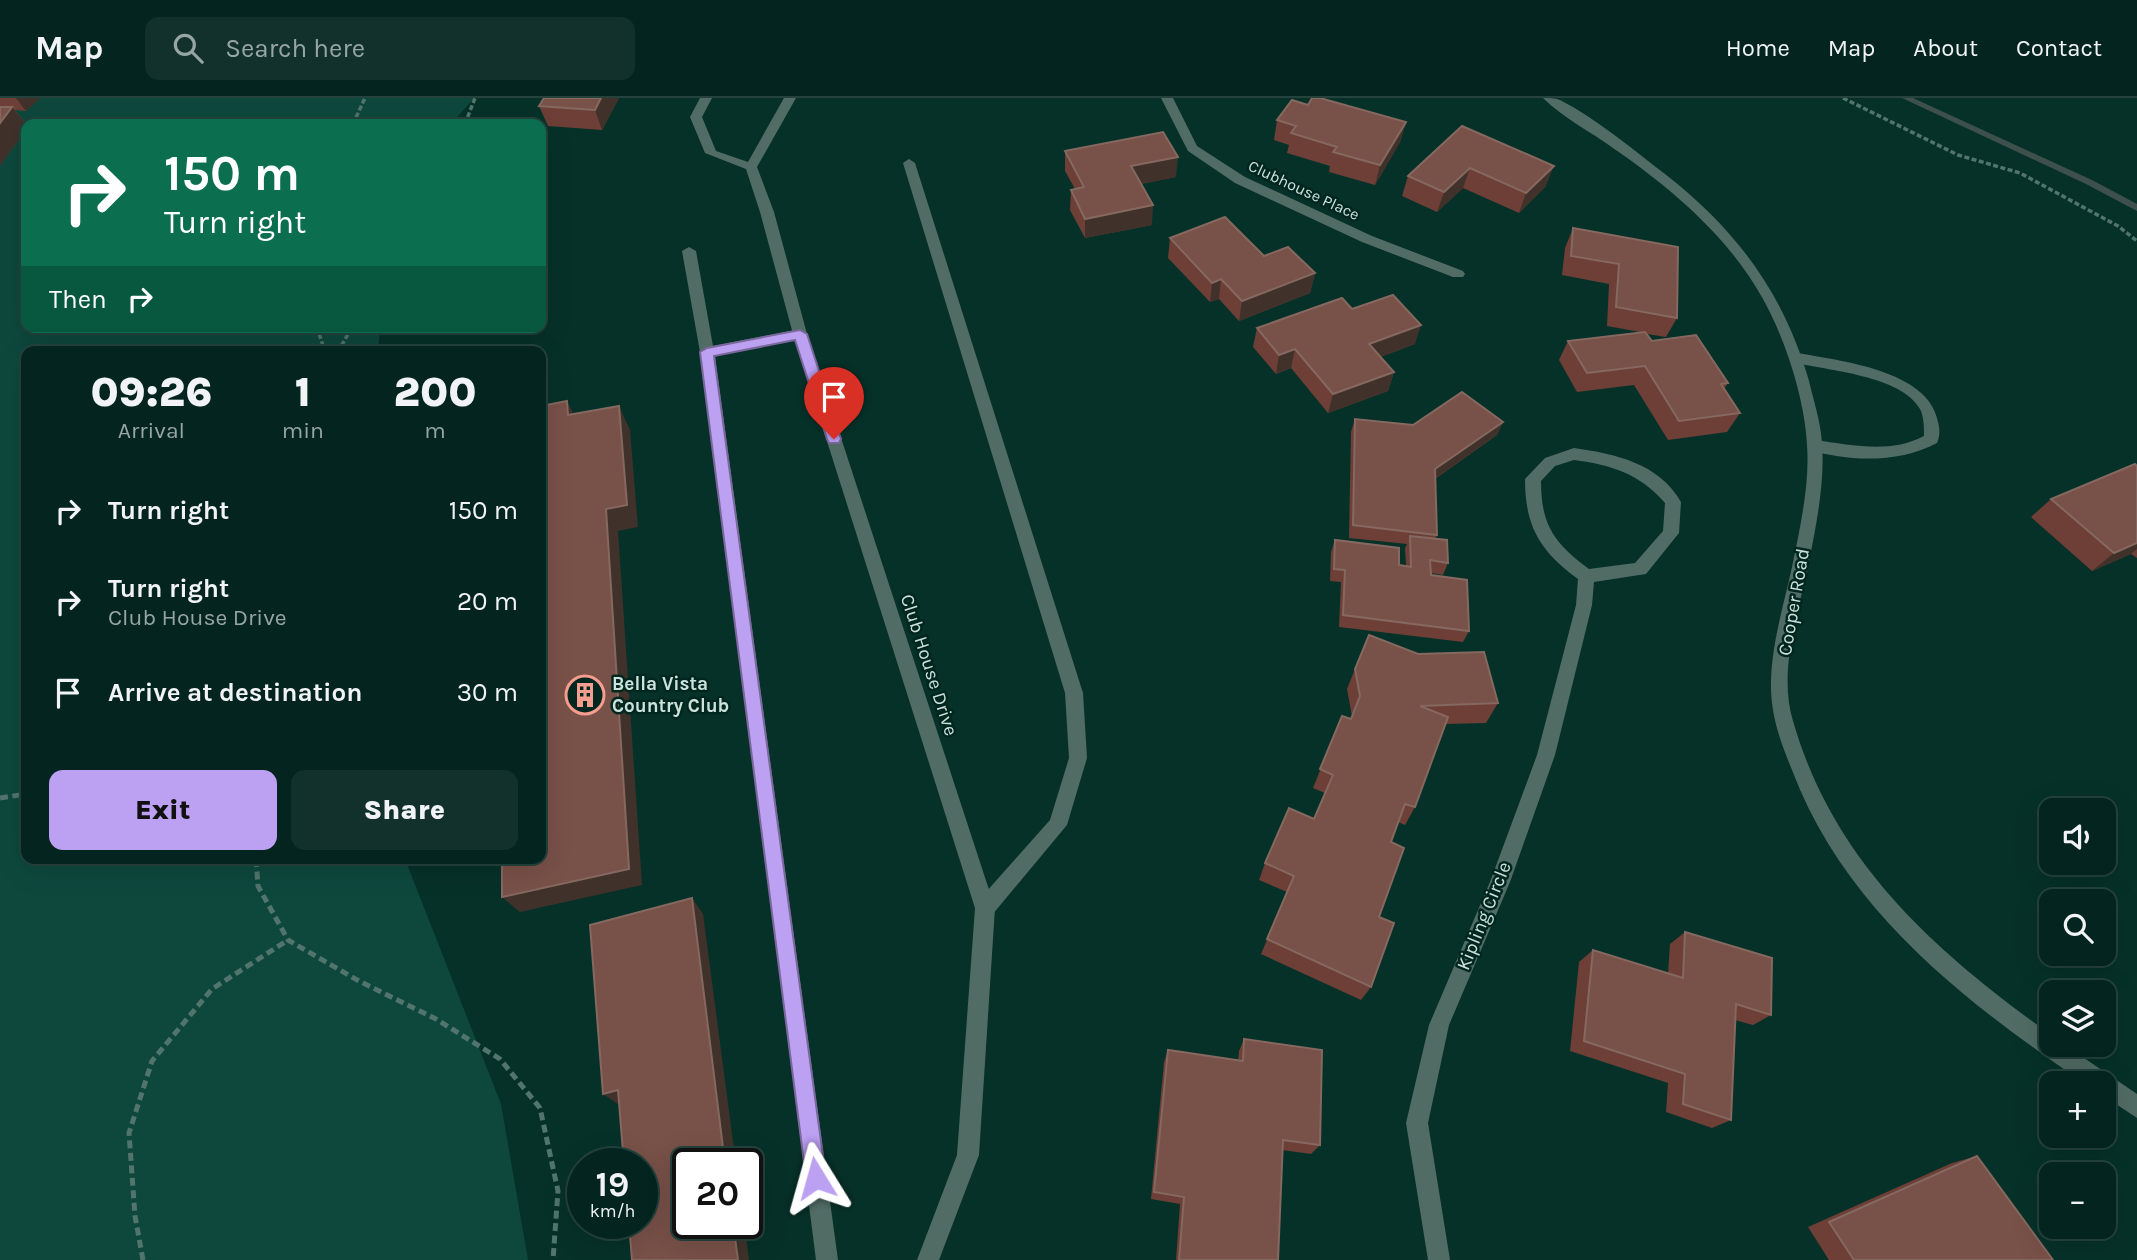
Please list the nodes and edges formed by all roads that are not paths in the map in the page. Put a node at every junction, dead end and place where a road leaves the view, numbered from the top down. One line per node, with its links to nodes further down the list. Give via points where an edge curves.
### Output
1 (706, 98): 6 (street, via 696,117 710,153)
2 (790, 98): 6 (street)
3 (1167, 98): 8 (street, Clubhouse Place, via 1192,148 1240,180 1367,240)
4 (1549, 98): 11 (street, Cooper Road, via 1641,160 1737,246 1773,302)
5 (909, 163): 14 (street, via 1074,693 1077,758 1058,825)
6 (751, 167): 9 (street, Club House Drive)
7 (689, 251): 10 (street)
8 (1458, 274)
9 (800, 334): 10 (street); 14 (street, Club House Drive)
10 (707, 352): 18 (street)
11 (1798, 358): 12 (street, Cooper Road); 12 (street, via 1868,372 1899,386 1920,399 1932,422 1932,439 1915,450 1892,453)
12 (1815, 446): 15 (street, Cooper Road, via 1808,523 1791,602 1779,704 1803,784 1846,858 1898,923 1984,1001)
13 (1586, 576): 13 (street, via 1556,554 1539,530 1531,500 1533,479 1550,462 1574,454 1614,459 1636,468 1658,483 1673,502 1671,533 1640,569); 20 (street, Kipling Circle, via 1584,605 1546,755 1500,881 1439,1025 1417,1123)
14 (985, 908): 19 (street, Club House Drive, via 968,1154)
15 (2084, 1071)
16 (2116, 1093): 17 (street, Cooper Road)
17 (2137, 1107)
18 (827, 1260)
19 (928, 1260)
20 (1438, 1260)

